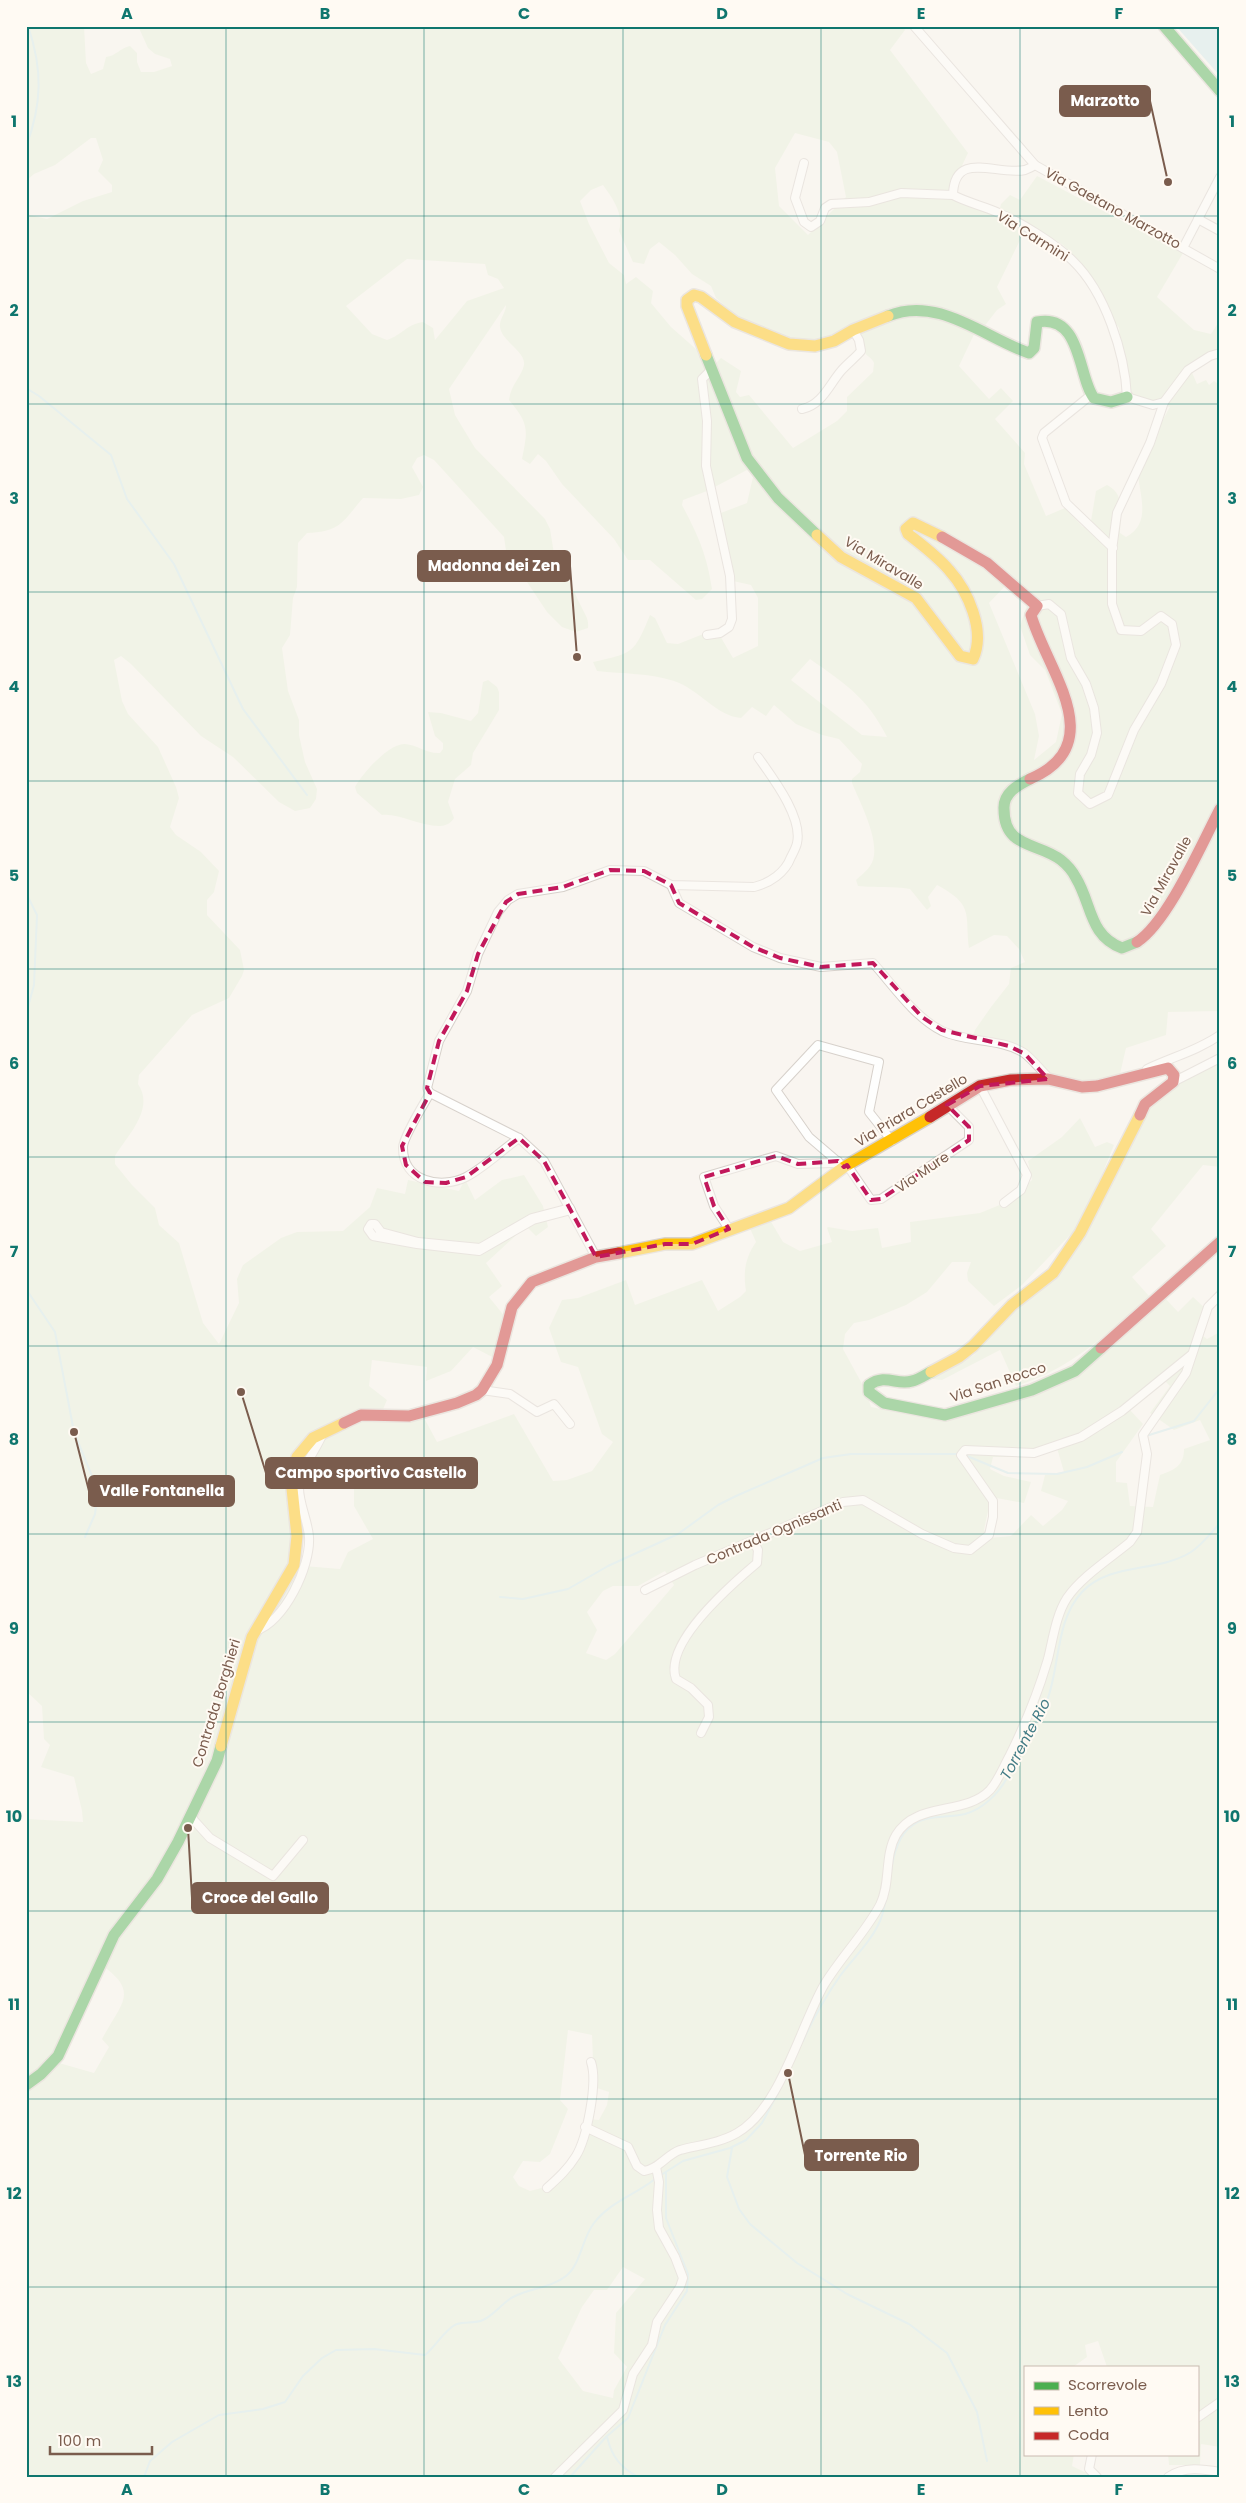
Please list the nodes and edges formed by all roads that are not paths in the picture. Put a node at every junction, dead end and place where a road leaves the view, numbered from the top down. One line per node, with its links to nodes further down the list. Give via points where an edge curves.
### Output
1 (914, 26): 5 (street, Via Gaetano Marzotto)
2 (1164, 26): 3 (street)
3 (1220, 91)
4 (804, 163): 7 (street, via 795,198 804,222 811,227 820,221 825,208 831,204 869,202 901,193)
5 (1035, 165): 7 (street, via 1024,170 974,168 962,171 954,181); 10 (street, Via Gaetano Marzotto)
6 (1220, 176): 8 (street)
7 (953, 195): 16 (street, Via Carmini, via 1000,213 1074,261 1095,292 1122,352)
8 (1198, 219): 9 (street); 10 (street)
9 (1220, 231)
10 (1183, 248): 11 (street, Via Gaetano Marzotto)
11 (1220, 268)
12 (853, 330): 14 (street, Via Miravalle, via 815,346 788,344 735,322 701,297 690,296 687,306); 15 (street, via 902,310 947,315 1029,353 1034,348 1037,322 1051,321 1061,328 1080,356); 18 (street, via 861,351 837,375 823,396)
13 (1220, 353): 17 (street, via 1188,370)
14 (711, 370): 20 (street, Via Miravalle, via 747,458 778,498 841,557 916,598 960,656 973,659 977,654 978,631 968,604 953,574 908,534 906,529 910,524 925,527 987,563); 21 (street, via 702,379 707,421 706,466 730,576 732,619 720,633)
15 (1091, 395): 16 (street, via 1104,402 1118,402); 19 (street, via 1042,438 1066,502)
16 (1127, 397): 17 (street, via 1153,405)
17 (1164, 402): 19 (street, via 1150,443 1117,513)
18 (802, 409)
19 (1112, 548): 20 (street, via 1112,604 1121,630 1141,631 1161,616 1172,624 1176,645 1161,684 1134,730 1108,795 1090,804 1078,793 1080,774 1091,754 1097,732 1094,708 1086,684 1071,658 1061,614 1050,604)
20 (1037, 606): 23 (street, Via Miravalle, via 1031,616 1034,628 1054,666 1070,709 1070,735 1062,756 1048,771 1021,783 1009,794 1004,805 1008,831 1024,844 1061,860 1076,878 1100,933 1111,944 1122,948 1139,941 1154,928)
21 (707, 635)
22 (758, 757): 24 (street, via 786,798 794,820 798,842 788,866 767,884 754,887)
23 (1220, 809)
24 (671, 885): 28 (street, via 679,903 753,947 780,958 821,967 873,963 922,1017 942,1030 1009,1046 1025,1054); 31 (street, via 644,871 610,870 563,887 518,894 506,902 478,954 468,991 439,1041 427,1088)
25 (1220, 1035): 27 (street, via 1194,1051 1174,1056)
26 (1220, 1058): 29 (street)
27 (1141, 1074): 28 (street, Via Priara Castello, via 1082,1087); 29 (street, Via Priara Castello, via 1168,1068 1174,1075)
28 (1048, 1080): 30 (street, Via Priara Castello, via 1011,1080)
29 (1172, 1082): 39 (street, Via San Rocco, via 1142,1109 1080,1233 1053,1273 1012,1304 974,1346 959,1357 911,1382 876,1380 869,1386 869,1392 884,1403 944,1415 1032,1390 1075,1370)
30 (980, 1086): 32 (street, Via Priara Castello); 36 (street, via 1027,1175 1021,1190)
31 (430, 1092): 33 (street); 33 (street, via 402,1146 406,1165 425,1182 446,1183 466,1177)
32 (947, 1104): 34 (street, Via Priara Castello); 35 (street, Via Mure, via 969,1127 969,1140 881,1199 871,1200)
33 (519, 1138): 37 (street, via 544,1161)
34 (892, 1141): 35 (street, Via Priara Castello); 35 (street, via 869,1112 879,1062 818,1046 776,1090 809,1137)
35 (843, 1164): 38 (street, Via Priara Castello, via 789,1208); 38 (street, Via Priara Castello, via 798,1164 776,1156 704,1177 714,1206)
36 (1004, 1203)
37 (570, 1209): 37 (street, via 532,1218 480,1248 418,1242 381,1232 375,1224 368,1229 373,1236 480,1251 533,1220); 40 (street)
38 (729, 1229): 40 (street, Via Priara Castello, via 692,1244 665,1244)
39 (1220, 1242)
40 (596, 1257): 43 (street, via 547,1274 521,1292 512,1308 497,1364)
41 (1220, 1295): 42 (street, via 1208,1307)
42 (1191, 1355): 45 (street, Contrada Ognissanti, via 1122,1412 1081,1437 1034,1453 965,1450 961,1455 993,1500 989,1535 970,1550 954,1548 922,1534 863,1500 843,1502); 53 (street, via 1186,1373 1143,1435 1147,1454 1137,1532 1066,1599 1058,1617 1039,1690 1023,1730 989,1791 974,1800 926,1813 901,1827 891,1845 880,1904 824,1986 779,2084 754,2120 729,2138 678,2151 667,2157)
43 (482, 1390): 44 (street, via 510,1394 537,1412 554,1404); 48 (street, Contrada Borghieri, via 457,1404 410,1416 361,1415 313,1438 297,1457 291,1479 297,1536 294,1566 252,1637 217,1761)
44 (570, 1424)
45 (754, 1541): 46 (street, Contrada Ognissanti); 47 (street, via 758,1550 757,1563 701,1614 679,1652 673,1671 676,1679 708,1705 709,1717)
46 (645, 1590)
47 (701, 1733)
48 (190, 1816): 49 (street, via 210,1838 273,1876); 51 (street, Contrada Borghieri, via 157,1879 114,1935 58,2056)
49 (304, 1840)
50 (591, 2062): 52 (street, via 594,2071 592,2098)
51 (26, 2084)
52 (585, 2127): 53 (street, via 628,2147 640,2170); 54 (street, via 576,2156)
53 (657, 2170): 59 (street, via 659,2228 683,2278 657,2322 652,2345 633,2374 623,2410)
54 (547, 2188)
55 (1220, 2402): 56 (street)
56 (1198, 2417)
57 (1092, 2456): 60 (street, via 1089,2469)
58 (1220, 2472): 61 (street, via 1199,2469)
59 (555, 2477)
60 (1097, 2477)
61 (1168, 2477)

